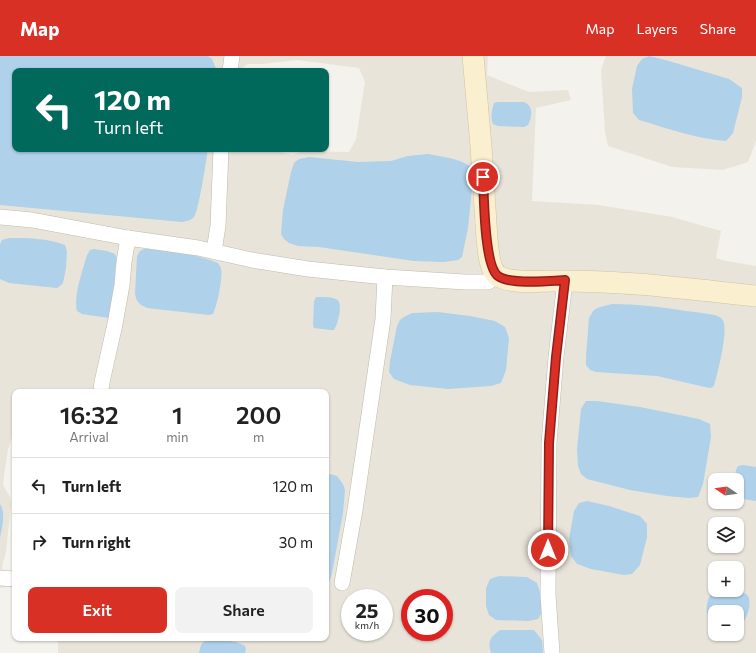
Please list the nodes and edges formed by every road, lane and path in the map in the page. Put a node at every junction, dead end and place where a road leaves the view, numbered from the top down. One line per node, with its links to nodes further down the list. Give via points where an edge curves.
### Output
1 (232, 56): 3 (street)
2 (473, 56): 8 (street, via 486,239 490,261)
3 (230, 68)
4 (221, 152): 7 (street, via 218,226)
5 (0, 217): 6 (street, via 32,220)
6 (128, 238): 7 (street); 12 (street, via 122,285)
7 (214, 251): 9 (street, via 308,269)
8 (497, 275): 9 (street, via 488,282); 10 (street, via 519,281)
9 (385, 277): 15 (street, via 383,319)
10 (565, 280): 11 (street, via 656,285); 16 (street, via 549,443 548,595)
11 (756, 296)
12 (101, 389)
13 (0, 578): 14 (street)
14 (12, 580)
15 (342, 583)
16 (552, 653)

